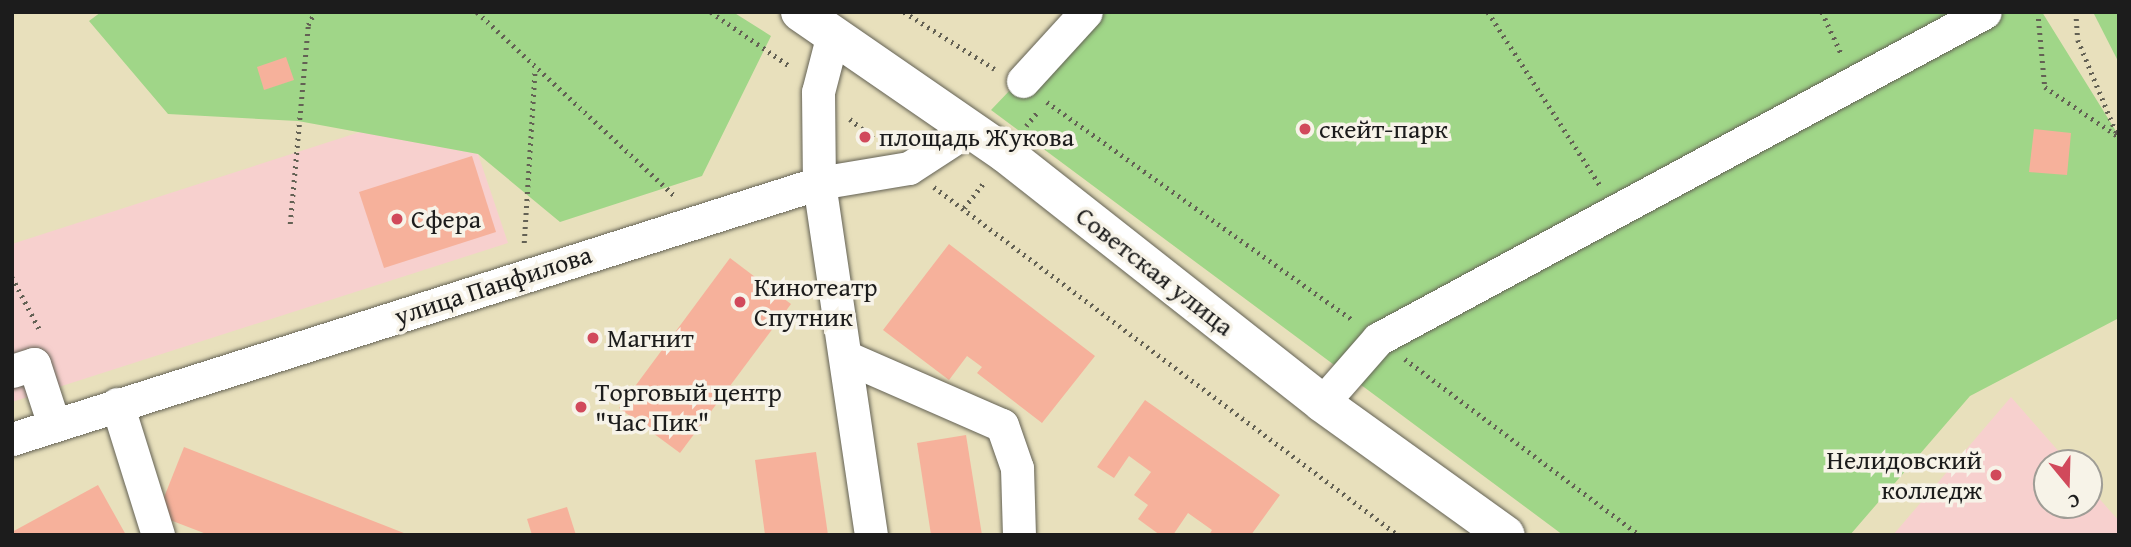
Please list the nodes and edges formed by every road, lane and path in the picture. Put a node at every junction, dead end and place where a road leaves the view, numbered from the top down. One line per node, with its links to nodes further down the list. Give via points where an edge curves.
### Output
1 (315, 12): 23 (path, via 308,24)
2 (477, 12): 13 (path)
3 (711, 12): 16 (path, via 778,54)
4 (800, 12): 12 (main road, Советская улица)
5 (904, 12): 14 (path)
6 (1086, 12): 14 (street)
7 (1488, 12): 21 (path)
8 (1822, 12): 15 (path)
9 (1985, 12): 15 (street)
10 (2038, 12): 18 (path, via 2045,87)
11 (2076, 12): 18 (path, via 2078,40)
12 (832, 34): 16 (street); 17 (main road, Советская улица)
13 (536, 69): 22 (path); 24 (path)
14 (1018, 82): 25 (path)
15 (1855, 83): 21 (street)
16 (818, 92): 19 (path); 20 (street)
17 (969, 129): 19 (street, улица Панфилова); 28 (main road, Советская улица)
18 (2118, 136)
19 (909, 168): 20 (street, улица Панфилова); 35 (path)
20 (819, 183): 22 (street, улица Панфилова); 26 (street)
21 (1616, 211): 25 (street)
22 (701, 219): 24 (street, улица Панфилова)
23 (290, 224)
24 (522, 276): 29 (street, улица Панфилова)
25 (1378, 339): 28 (street); 37 (path)
26 (846, 357): 33 (street); 34 (street, via 1002,425 1017,468)
27 (12, 370): 30 (street, via 34,364)
28 (1322, 403): 36 (main road, Советская улица)
29 (117, 404): 30 (street, улица Панфилова); 32 (street)
30 (54, 425): 31 (street, улица Панфилова)
31 (12, 439)
32 (159, 535)
33 (872, 535)
34 (1018, 535)
35 (1398, 535)
36 (1506, 535)
37 (1639, 535)

